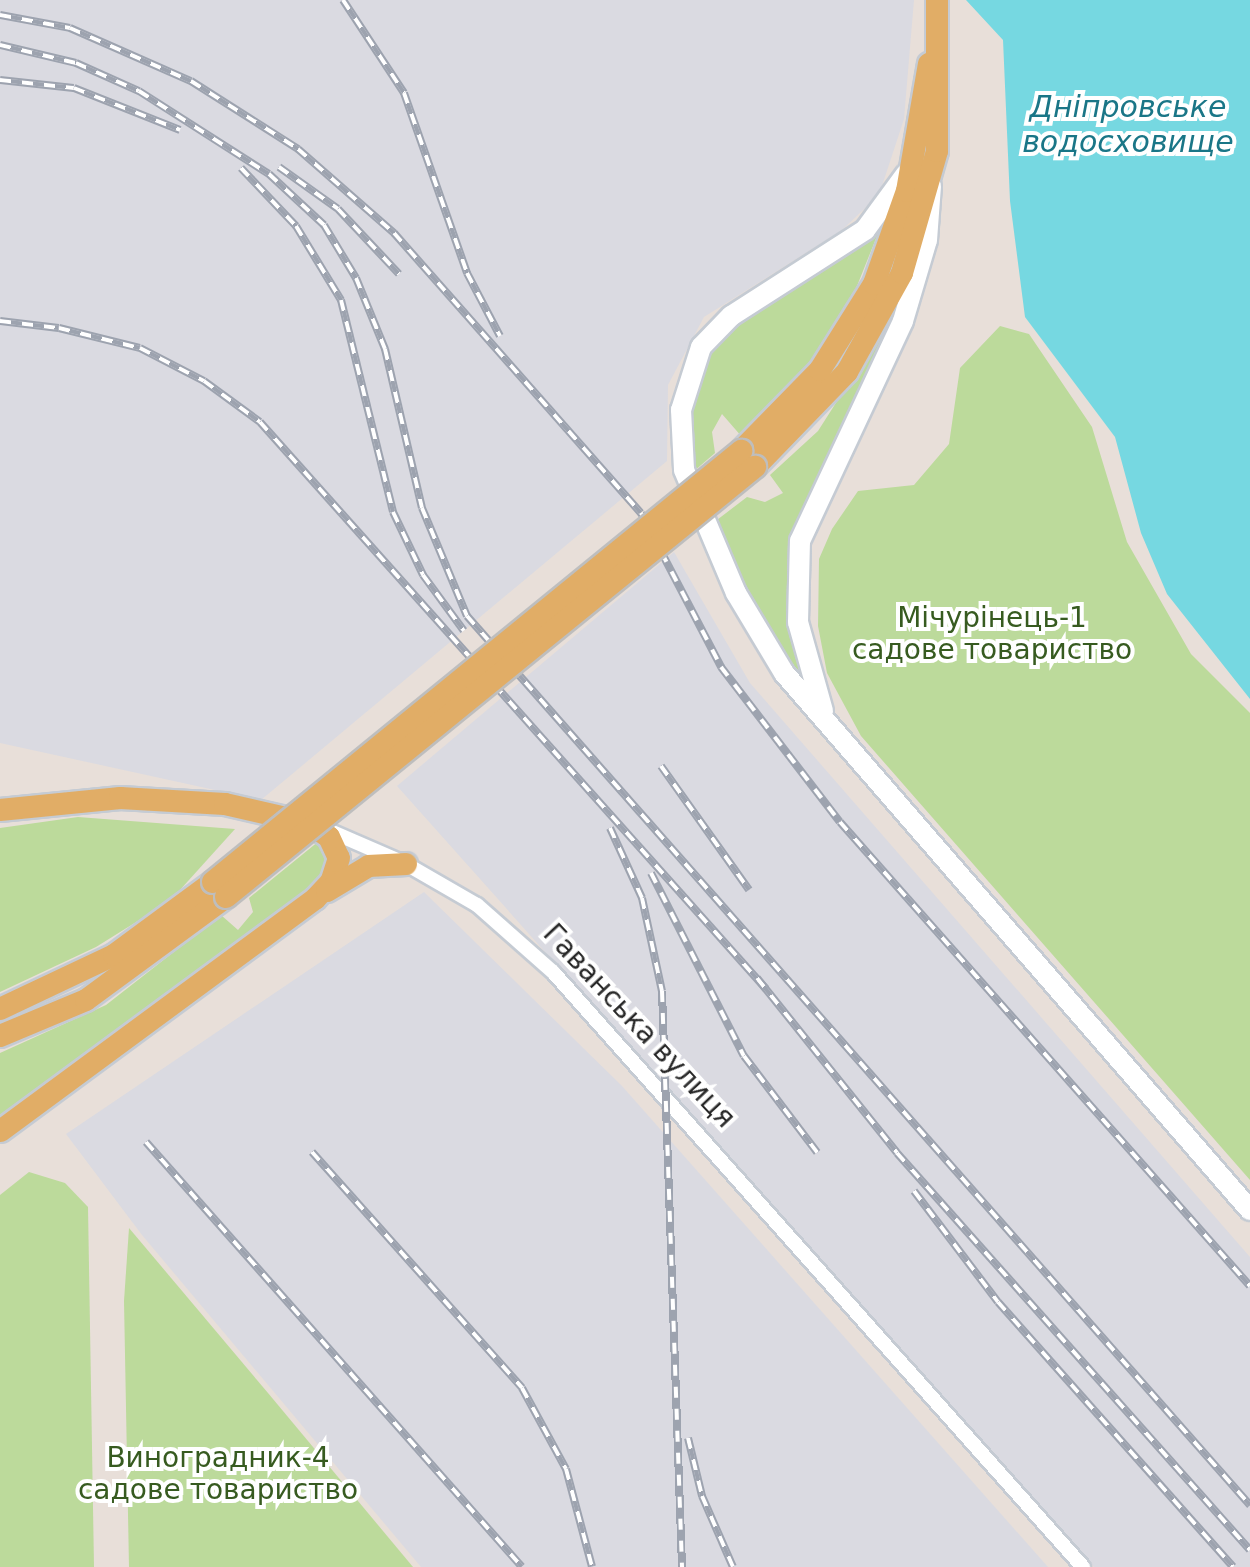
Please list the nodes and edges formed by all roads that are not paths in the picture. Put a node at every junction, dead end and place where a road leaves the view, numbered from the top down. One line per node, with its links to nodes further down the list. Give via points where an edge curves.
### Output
1 (937, 0): 2 (main road)
2 (934, 36): 3 (main road); 4 (main road, via 940,113)
3 (914, 155): 5 (main road, via 899,218 856,316); 6 (main road, via 883,213 849,243 722,324 702,347 685,385 680,452 716,552 784,674)
4 (932, 186): 5 (main road, via 892,300 862,351 824,402); 6 (main road, via 928,240 902,321 800,541 800,636)
5 (748, 459): 10 (main road, bridge)
6 (827, 723): 15 (main road)
7 (0, 810): 8 (main road, Гаванська вулиця, via 147,798 225,804)
8 (308, 823): 9 (street, Гаванська вулиця); 11 (main road, via 328,838 339,858 331,882)
9 (406, 864): 11 (main road, via 369,866); 16 (street, Гаванська вулиця, via 477,905 554,972)
10 (220, 889): 12 (main road, via 114,955); 13 (main road, via 86,1000)
11 (315, 898): 14 (main road)
12 (0, 1009)
13 (0, 1036)
14 (0, 1131)
15 (1250, 1210)
16 (1083, 1567)

